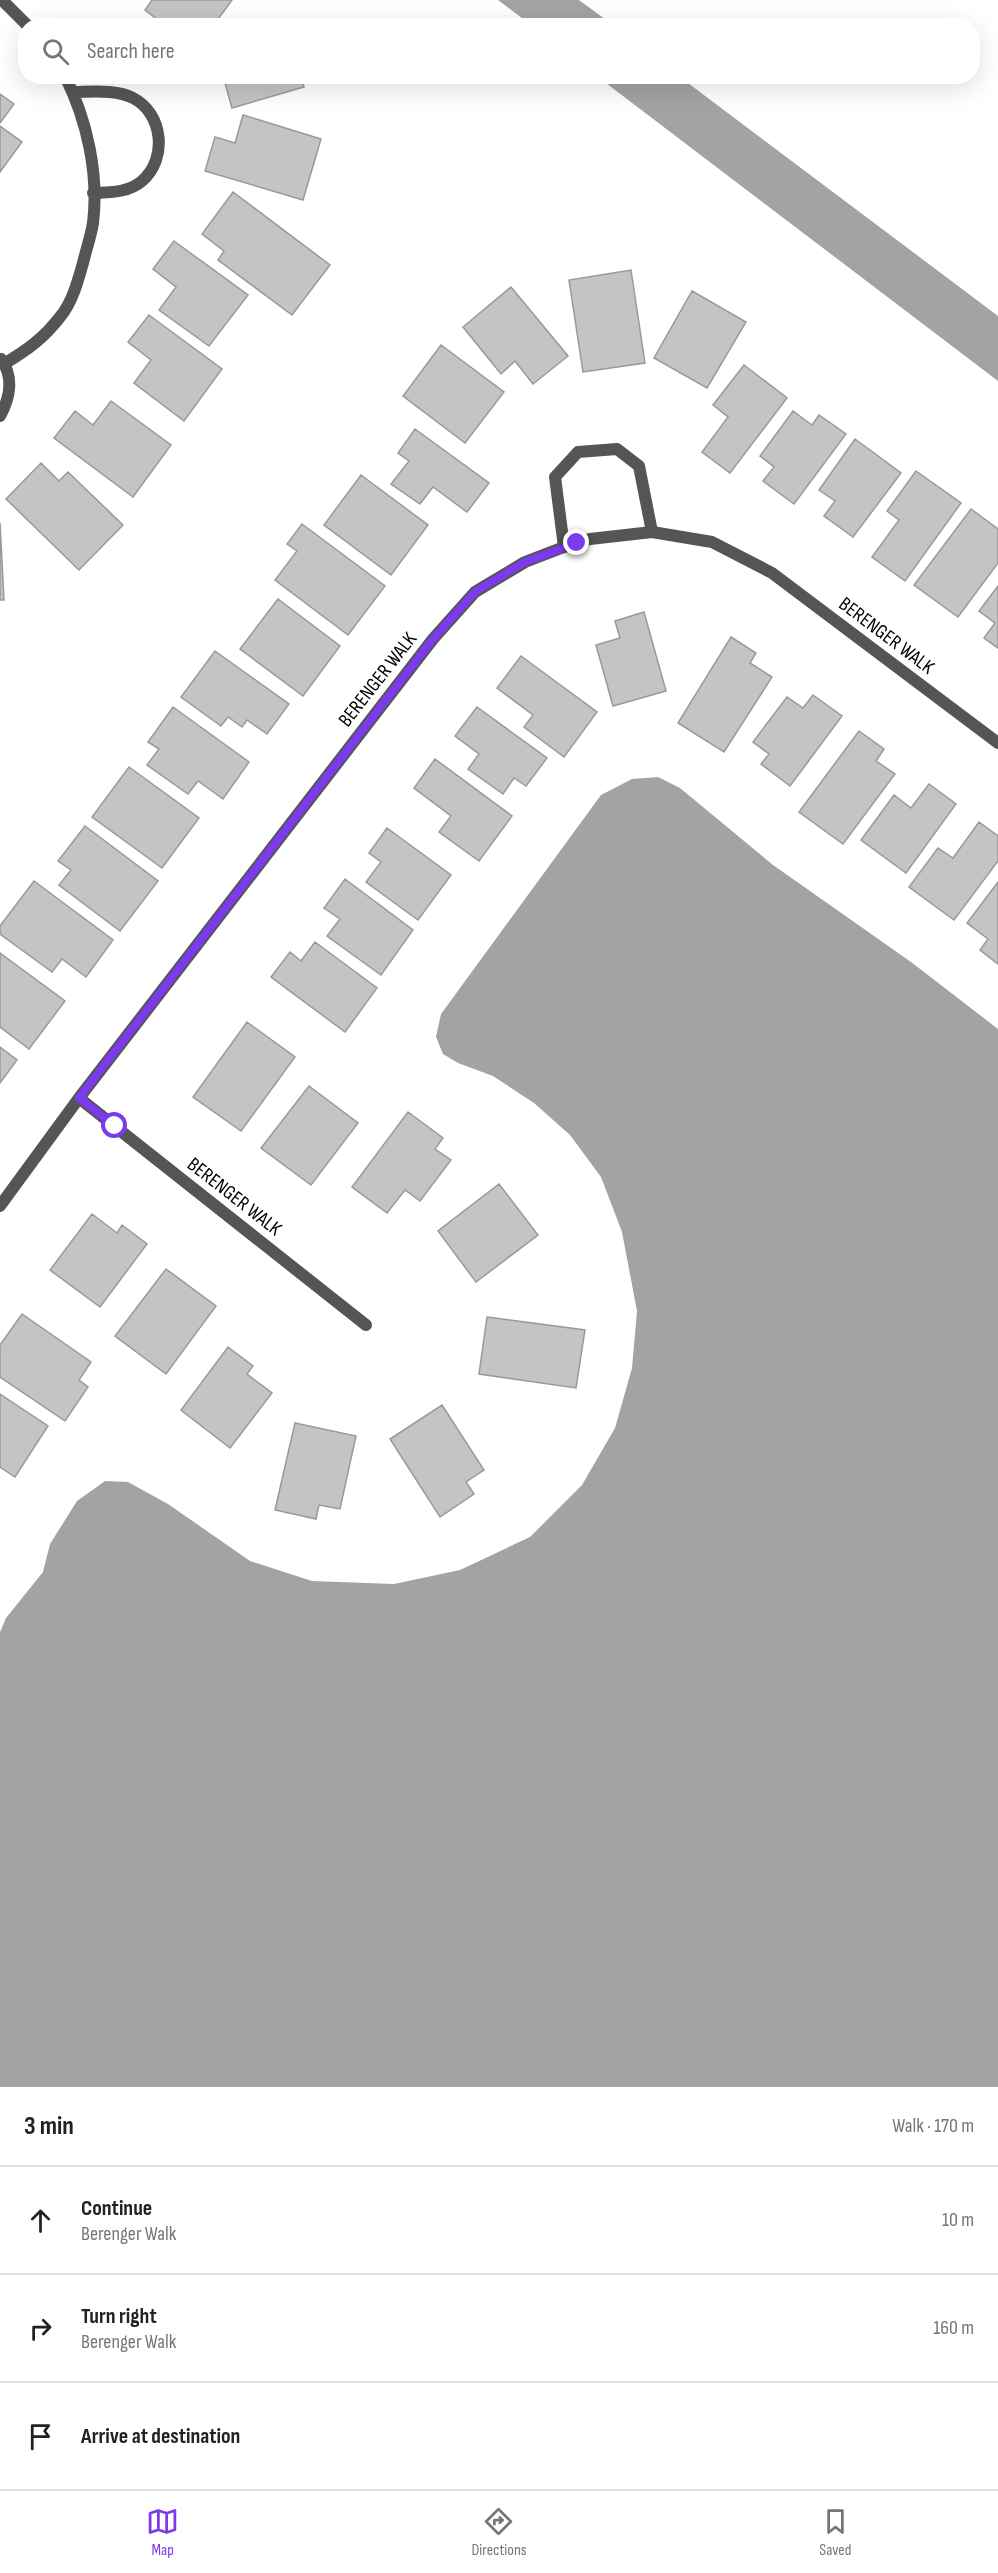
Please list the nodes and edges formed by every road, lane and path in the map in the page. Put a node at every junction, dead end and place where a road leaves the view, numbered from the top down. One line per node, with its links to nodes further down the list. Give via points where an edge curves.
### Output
1 (2, 0): 2 (street)
2 (20, 18)
3 (68, 84): 4 (street)
4 (72, 92): 5 (street, via 86,132); 5 (street, via 113,92 132,97 147,110 157,127 159,146 154,165 142,181 125,190)
5 (93, 193): 6 (street, via 93,223 79,279 62,315 36,344)
6 (2, 361): 7 (street, via 10,382 8,402)
7 (0, 416)
8 (652, 532): 9 (street, BERENGER WALK, via 590,539); 9 (street, via 639,466 617,449 578,452 555,477); 10 (street, BERENGER WALK, via 712,542 772,573)
9 (564, 547): 11 (street, BERENGER WALK, via 525,562 475,592 433,639)
10 (998, 743)
11 (79, 1098): 12 (street, BERENGER WALK); 13 (street, BERENGER WALK)
12 (0, 1206)
13 (366, 1325)

